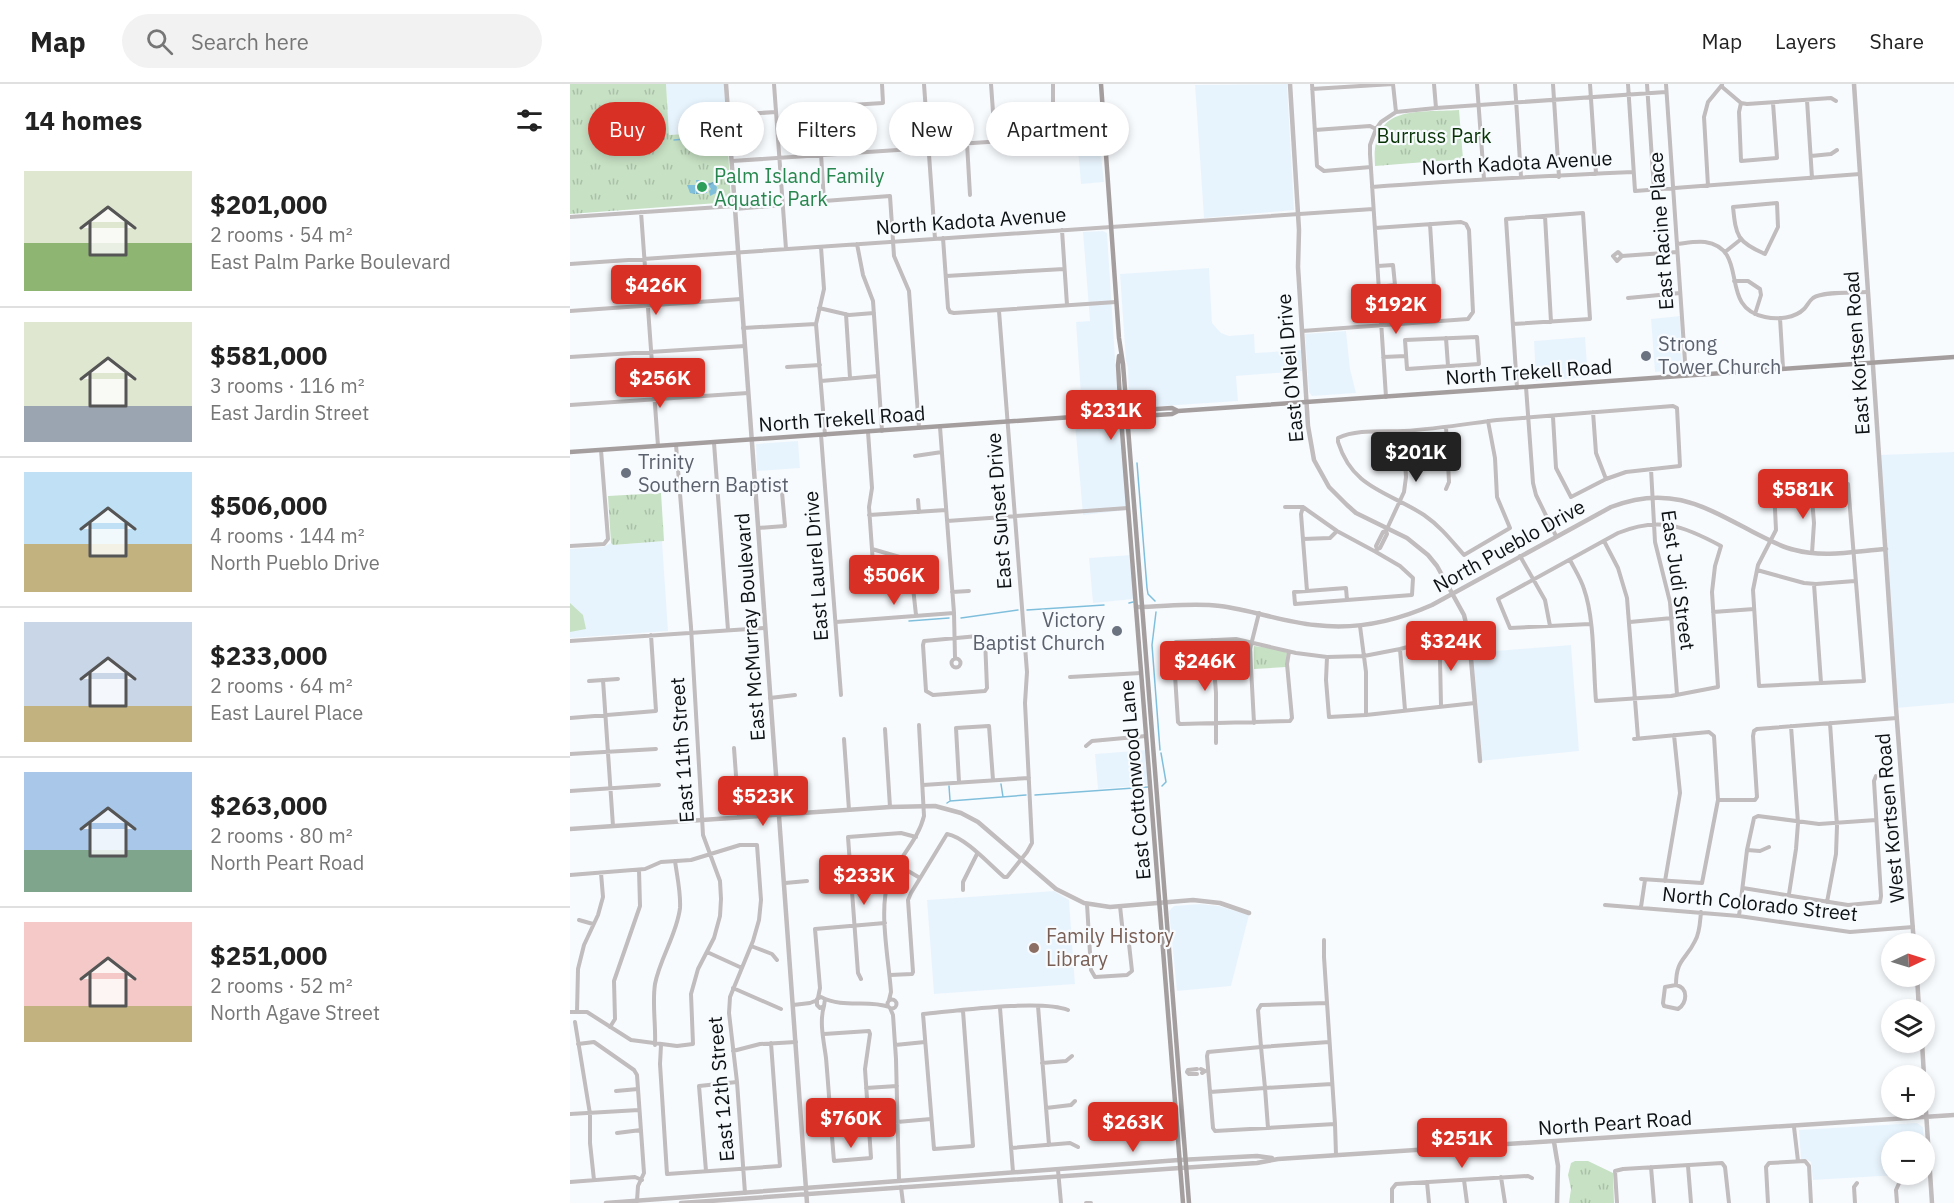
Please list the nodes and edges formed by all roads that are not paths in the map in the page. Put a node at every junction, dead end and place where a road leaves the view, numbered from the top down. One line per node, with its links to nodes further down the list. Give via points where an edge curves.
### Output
1 (726, 84): 28 (street, East McMurray Boulevard)
2 (774, 84): 40 (street)
3 (882, 84): 34 (street, via 884,103)
4 (924, 84): 29 (street)
5 (991, 84): 30 (street)
6 (1053, 84): 31 (street)
7 (1101, 84): 32 (main road, East Cottonwood Lane)
8 (1290, 84): 72 (street, East O'Neil Drive)
9 (1393, 84): 19 (street); 41 (street)
10 (1434, 84): 39 (street)
11 (1477, 84): 38 (street)
12 (1515, 84): 35 (street)
13 (1552, 84): 26 (street)
14 (1590, 84): 25 (street)
15 (1628, 84): 24 (street)
16 (1647, 84): 23 (street)
17 (1666, 84): 22 (street, East Racine Place)
18 (1854, 84): 58 (street, East Kortsen Road)
19 (1352, 85): 21 (street)
20 (1721, 85): 36 (street); 63 (street, via 1708,102 1704,117)
21 (1312, 87): 44 (street)
22 (1666, 92): 23 (street); 65 (street, East Racine Place)
23 (1648, 94): 24 (street); 66 (street)
24 (1628, 95): 25 (street); 56 (street)
25 (1591, 98): 26 (street); 57 (street)
26 (1554, 100): 35 (street); 60 (street)
27 (1807, 100): 33 (street, via 1831,98); 37 (street); 52 (street)
28 (727, 102)
29 (925, 102)
30 (992, 102)
31 (1053, 102)
32 (1102, 102)
33 (1836, 102)
34 (877, 103)
35 (1517, 103): 38 (street); 59 (street)
36 (1741, 103): 37 (street); 37 (street, via 1741,161 1776,158)
37 (1773, 103)
38 (1479, 105): 39 (street); 62 (street)
39 (1436, 108): 41 (street)
40 (776, 112): 42 (street)
41 (1396, 112): 43 (street)
42 (764, 113)
43 (1376, 129): 44 (street, via 1370,126); 55 (street, via 1370,145)
44 (1315, 130): 55 (street, via 1317,166 1324,171)
45 (1837, 150): 52 (street)
46 (732, 156): 54 (street, East McMurray Boulevard)
47 (807, 156): 53 (street)
48 (821, 156): 82 (street, via 824,201 890,196)
49 (929, 156): 80 (street)
50 (968, 156): 67 (street)
51 (1106, 156): 76 (main road, East Cottonwood Lane)
52 (1810, 156): 61 (street)
53 (780, 158): 54 (street); 68 (street)
54 (732, 161): 69 (street, East McMurray Boulevard)
55 (1371, 167): 64 (street)
56 (1633, 172): 57 (street, North Kadota Avenue); 66 (street, North Kadota Avenue, via 1635,191)
57 (1596, 174): 60 (street, North Kadota Avenue)
58 (1860, 174): 61 (street, North Kadota Avenue); 100 (street, East Kortsen Road)
59 (1521, 177): 60 (street, North Kadota Avenue); 62 (street, North Kadota Avenue)
60 (1559, 177)
61 (1812, 178): 63 (street, North Kadota Avenue)
62 (1484, 179): 64 (street, North Kadota Avenue)
63 (1708, 186): 65 (street, North Kadota Avenue)
64 (1372, 187): 70 (street)
65 (1673, 189): 66 (street, North Kadota Avenue); 84 (street, East Racine Place)
66 (1654, 190)
67 (970, 195)
68 (783, 205): 69 (street); 86 (street)
69 (735, 207): 71 (street); 89 (street, East McMurray Boulevard)
70 (1373, 209): 72 (street, North Kadota Avenue); 77 (street)
71 (641, 212): 74 (street); 91 (street)
72 (1298, 214): 76 (street, North Kadota Avenue); 120 (street, East O'Neil Drive)
73 (1545, 216): 115 (street); 115 (street, via 1583,213 1590,319); 117 (street, via 1506,219)
74 (570, 217)
75 (1430, 224): 77 (street); 114 (street); 114 (street, via 1461,222 1469,230 1473,312 1468,319)
76 (1111, 227): 78 (street, North Kadota Avenue); 104 (main road, East Cottonwood Lane)
77 (1375, 228): 93 (street)
78 (1062, 230): 79 (street, North Kadota Avenue); 94 (street)
79 (943, 238): 80 (street, North Kadota Avenue); 95 (street)
80 (935, 239): 82 (street, North Kadota Avenue)
81 (1740, 240): 81 (street, via 1765,254 1778,227 1777,203 1733,207); 88 (street)
82 (893, 242): 83 (street, North Kadota Avenue); 154 (street, via 894,255 909,291)
83 (857, 244): 85 (street, North Kadota Avenue); 98 (street)
84 (1677, 244): 87 (street, East Racine Place); 88 (street, via 1705,242)
85 (821, 247): 86 (street, North Kadota Avenue); 107 (street, East Laurel Drive, via 824,289)
86 (786, 249): 89 (street, North Kadota Avenue)
87 (1677, 252): 90 (street); 101 (street, East Racine Place)
88 (1725, 252): 96 (street)
89 (738, 253): 91 (street, North Kadota Avenue); 103 (street, East McMurray Boulevard)
90 (1622, 256)
91 (645, 259): 92 (street, North Kadota Avenue); 106 (street)
92 (570, 264)
93 (1377, 266): 97 (street); 97 (street, via 1393,266 1395,285)
94 (1064, 269): 95 (street); 105 (street)
95 (946, 276): 109 (street, via 950,312)
96 (1734, 281): 112 (street, via 1741,301); 112 (street, via 1748,281 1760,289)
97 (1378, 287): 118 (street)
98 (869, 288): 99 (street); 110 (street)
99 (861, 291)
100 (1867, 292): 113 (street, via 1821,295 1812,298 1803,311); 129 (street, East Kortsen Road)
101 (1680, 293): 102 (street); 135 (street, East Racine Place)
102 (1628, 298)
103 (741, 299): 106 (street); 119 (street, East McMurray Boulevard)
104 (1116, 302): 105 (street); 124 (main road, East Cottonwood Lane)
105 (1067, 305): 109 (street)
106 (648, 306): 108 (street); 123 (street)
107 (819, 308): 111 (street); 116 (street, East Laurel Drive)
108 (570, 311)
109 (999, 311): 151 (street, East Sunset Drive)
110 (874, 313): 111 (street); 134 (street)
111 (846, 314): 136 (street)
112 (1755, 314): 113 (street)
113 (1780, 318): 133 (street)
114 (1436, 320): 118 (street)
115 (1551, 322): 117 (street)
116 (816, 324): 119 (street); 130 (street, East Laurel Drive)
117 (1513, 324): 139 (street)
118 (1381, 326): 120 (street); 127 (street)
119 (743, 328): 122 (street, East McMurray Boulevard)
120 (1302, 331): 143 (street, East O'Neil Drive)
121 (1446, 339): 125 (street, via 1405,340); 131 (street); 131 (street, via 1478,337 1479,364)
122 (745, 346): 123 (street); 140 (street, East McMurray Boulevard)
123 (651, 352): 126 (street); 142 (street)
124 (1120, 354): 146 (main road, East Cottonwood Lane); 147 (main road, East Cottonwood Lane)
125 (1407, 356): 127 (street); 131 (street, via 1407,369)
126 (570, 357)
127 (1383, 357): 141 (street)
128 (1954, 357): 129 (main road, North Trekell Road)
129 (1873, 362): 133 (main road, North Trekell Road); 195 (street, East Kortsen Road)
130 (820, 365): 132 (street); 137 (street, East Laurel Drive)
131 (1448, 366)
132 (788, 367)
133 (1783, 368): 135 (main road, North Trekell Road)
134 (878, 376): 136 (street); 155 (street)
135 (1686, 376): 138 (main road, North Trekell Road)
136 (850, 378): 137 (street)
137 (821, 381): 158 (street, East Laurel Drive)
138 (1526, 387): 139 (main road, North Trekell Road); 149 (street)
139 (1517, 388): 141 (main road, North Trekell Road)
140 (748, 393): 142 (street); 159 (street, East McMurray Boulevard)
141 (1386, 397): 143 (main road, North Trekell Road)
142 (654, 399): 144 (street); 162 (street)
143 (1307, 402): 146 (main road, North Trekell Road); 187 (street, East O'Neil Drive, via 1314,460 1329,487 1356,513)
144 (570, 405)
145 (1593, 412): 148 (street); 167 (street, via 1677,408 1680,466); 168 (street, via 1596,453)
146 (1127, 414): 147 (main road, North Trekell Road); 171 (main road, East Cottonwood Lane)
147 (1119, 415): 151 (main road, North Trekell Road); 170 (main road, East Cottonwood Lane)
148 (1553, 417): 149 (street); 168 (street, via 1556,468 1571,497)
149 (1528, 418): 150 (street); 189 (street, via 1533,483)
150 (1488, 421): 153 (street); 176 (street, via 1497,497 1510,528 1464,555 1424,515)
151 (1008, 422): 152 (main road, North Trekell Road); 183 (street, East Sunset Drive)
152 (940, 427): 154 (main road, North Trekell Road); 165 (street)
153 (1446, 427): 156 (street); 173 (street)
154 (920, 429): 155 (main road, North Trekell Road)
155 (882, 431): 157 (main road, North Trekell Road)
156 (1403, 431): 176 (street, via 1406,477); 176 (street, via 1338,438 1350,469 1361,481)
157 (868, 432): 158 (main road, North Trekell Road); 182 (street, via 873,488)
158 (823, 435): 159 (main road, North Trekell Road); 218 (street, East Laurel Drive)
159 (751, 440): 160 (main road, North Trekell Road); 186 (street, East McMurray Boulevard)
160 (714, 443): 161 (main road, North Trekell Road); 224 (street)
161 (676, 445): 162 (main road, North Trekell Road); 225 (street, East 11th Street)
162 (658, 446): 163 (main road, North Trekell Road)
163 (601, 450): 164 (main road, North Trekell Road); 193 (street, via 606,542)
164 (570, 452)
165 (942, 452): 166 (street); 180 (street)
166 (915, 456)
167 (1651, 469): 168 (street); 174 (street, East Judi Street)
168 (1605, 479)
169 (781, 481): 186 (street, via 784,526)
170 (1126, 483): 171 (main road); 179 (main road, East Cottonwood Lane)
171 (1132, 483): 211 (main road, East Cottonwood Lane)
172 (1810, 486): 191 (street, via 1774,488 1777,525); 197 (street, via 1848,484); 198 (street)
173 (1446, 489)
174 (1652, 497): 185 (street, East Judi Street); 189 (street, North Pueblo Drive, via 1611,507); 191 (street, North Pueblo Drive, via 1695,503)
175 (918, 500): 181 (street)
176 (1400, 502): 187 (street)
177 (1285, 507): 178 (street)
178 (1304, 507): 188 (street); 190 (street)
179 (1128, 508): 183 (street); 211 (main road, East Cottonwood Lane)
180 (946, 510): 181 (street); 184 (street)
181 (919, 512): 182 (street)
182 (869, 515): 194 (street)
183 (1014, 516): 184 (street); 276 (street, East Sunset Drive, via 1027,672)
184 (947, 521): 208 (street)
185 (1653, 525): 192 (street, via 1636,527); 213 (street, via 1690,529 1721,546 1712,579); 217 (street, East Judi Street)
186 (758, 528): 223 (street, East McMurray Boulevard)
187 (1387, 529): 196 (street); 209 (street, East O'Neil Drive, via 1407,538 1428,555)
188 (1337, 531): 190 (street, via 1330,538); 196 (street)
189 (1556, 536): 199 (street, North Pueblo Drive)
190 (1303, 539): 207 (street)
191 (1771, 540): 198 (street, North Pueblo Drive); 201 (street)
192 (1604, 541): 200 (street); 219 (street, via 1624,583)
193 (570, 545)
194 (872, 549): 202 (street); 216 (street, via 910,560)
195 (1886, 549): 197 (street, North Pueblo Drive); 244 (street, East Kortsen Road)
196 (1376, 550): 210 (street, via 1413,578 1412,595)
197 (1853, 551): 198 (street, North Pueblo Drive); 204 (street)
198 (1812, 553)
199 (1520, 556): 203 (street); 209 (street, North Pueblo Drive)
200 (1570, 560): 203 (street); 220 (street, via 1584,589)
201 (1757, 570): 205 (street); 212 (street)
202 (874, 578)
203 (1534, 580): 222 (street, via 1545,600); 222 (street, via 1498,599 1510,628)
204 (1855, 581): 205 (street); 243 (street, via 1864,681)
205 (1814, 584): 243 (street)
206 (969, 591): 208 (street)
207 (1307, 591): 210 (street, via 1346,588); 210 (street, via 1294,592 1295,604)
208 (952, 592): 214 (street)
209 (1452, 594): 221 (street, North Pueblo Drive, via 1412,614); 252 (street, East O'Neil Drive, via 1467,625)
210 (1347, 600)
211 (1139, 607): 215 (street, North Pueblo Drive, via 1200,604); 238 (main road, East Cottonwood Lane); 316 (main road, East Cottonwood Lane)
212 (1754, 609): 213 (street); 243 (street, via 1759,686)
213 (1713, 612): 245 (street, via 1718,687)
214 (954, 613): 216 (street); 227 (street)
215 (1259, 613): 221 (street, North Pueblo Drive, via 1316,626); 230 (street)
216 (916, 615): 218 (street)
217 (1672, 618): 219 (street); 245 (street, East Judi Street)
218 (836, 622): 247 (street, East Laurel Drive)
219 (1630, 622): 249 (street)
220 (1590, 624): 222 (street); 249 (street, via 1596,701)
221 (1360, 626): 233 (street)
222 (1550, 626)
223 (765, 628): 224 (street); 248 (street, East McMurray Boulevard)
224 (728, 630): 225 (street)
225 (691, 633): 226 (street); 236 (street, East 11th Street)
226 (651, 636): 229 (street); 256 (street, via 656,711)
227 (953, 637): 227 (street, via 985,639 985,691 933,695 926,691 924,640); 237 (street)
228 (1212, 640): 230 (street); 259 (street); 259 (street, via 1173,644 1178,722)
229 (570, 641)
230 (1252, 643): 232 (street); 260 (street)
231 (1400, 650): 233 (street); 253 (street, via 1437,641); 254 (street)
232 (1290, 651): 235 (street); 260 (street, via 1287,664 1292,718 1290,722)
233 (1364, 656): 235 (street); 255 (street)
234 (700, 657): 236 (street)
235 (1327, 657): 255 (street, via 1329,717)
236 (691, 658): 251 (street, East 11th Street)
237 (955, 658)
238 (1142, 673): 239 (street); 266 (main road, East Cottonwood Lane)
239 (1071, 677)
240 (618, 679): 241 (street)
241 (603, 680): 242 (street); 256 (street)
242 (589, 681)
243 (1821, 683)
244 (1896, 691): 258 (street, West Kortsen Road)
245 (1677, 694): 249 (street)
246 (795, 695): 248 (street)
247 (841, 695)
248 (770, 698): 283 (street, East McMurray Boulevard)
249 (1635, 698): 265 (street, via 1636,738)
250 (702, 702): 251 (street)
251 (694, 703): 291 (street, East 11th Street)
252 (1475, 703): 253 (street); 274 (street, East O'Neil Drive)
253 (1441, 706): 254 (street)
254 (1405, 710): 255 (street)
255 (1366, 715)
256 (606, 716): 257 (street); 272 (street)
257 (570, 718)
258 (1897, 718): 261 (street); 328 (street, West Kortsen Road)
259 (1215, 723): 260 (street); 268 (street)
260 (1254, 723)
261 (1830, 723): 263 (street); 294 (street)
262 (919, 725): 280 (street)
263 (1791, 726): 285 (street, via 1754,731 1755,800); 293 (street)
264 (885, 729): 287 (street)
265 (1674, 735): 285 (street, via 1709,732 1714,736); 309 (street, via 1680,793)
266 (1146, 736): 269 (street, via 1092,741); 316 (main road, East Cottonwood Lane)
267 (844, 739): 288 (street)
268 (1216, 743)
269 (1086, 746)
270 (734, 748): 290 (street)
271 (656, 749): 272 (street)
272 (608, 752): 273 (street); 281 (street)
273 (570, 754)
274 (1479, 761)
275 (1876, 776): 292 (street)
276 (1029, 777): 277 (street); 302 (street, East Sunset Drive, via 1033,840)
277 (993, 780): 278 (street); 278 (street, via 989,726 956,728)
278 (959, 782): 280 (street)
279 (659, 785): 281 (street)
280 (923, 785): 286 (street)
281 (610, 788): 284 (street); 295 (street)
282 (799, 789): 283 (street)
283 (778, 790): 289 (street, East McMurray Boulevard)
284 (570, 791)
285 (1718, 800): 309 (street, via 1702,883)
286 (924, 806): 287 (street); 297 (street); 302 (street, via 952,810 978,822)
287 (890, 807): 288 (street)
288 (849, 810): 289 (street)
289 (779, 815): 290 (street); 311 (street, East McMurray Boulevard)
290 (739, 817): 291 (street)
291 (702, 820): 295 (street); 300 (street, East 11th Street)
292 (1876, 820): 294 (street); 315 (street, via 1880,902)
293 (1798, 821): 294 (street); 299 (street, via 1754,818); 314 (street)
294 (1837, 824): 315 (street)
295 (613, 826): 296 (street)
296 (570, 830)
297 (916, 837): 304 (street); 327 (street, via 901,833 848,837)
298 (1769, 848): 299 (street)
299 (1747, 850): 312 (street)
300 (710, 854): 303 (street); 331 (street, East 12th Street, via 740,845 757,845 759,920); 332 (street, East 11th Street, via 720,881 721,899 720,916)
301 (977, 854): 302 (street, East Sunset Drive, via 1004,877); 308 (street, via 947,834); 313 (street)
302 (1021, 859): 317 (street, via 1056,890)
303 (675, 861): 305 (street); 369 (street, via 680,905 655,983)
304 (898, 865): 308 (street); 325 (street, via 885,891)
305 (639, 870): 306 (street); 362 (street, via 640,906 614,981 615,1019)
306 (601, 873): 307 (street); 326 (street, via 603,897)
307 (570, 875)
308 (920, 878): 335 (street, via 908,900 912,974)
309 (1665, 880): 320 (street, via 1643,879)
310 (807, 881): 311 (street)
311 (785, 883): 348 (street, East McMurray Boulevard)
312 (1743, 888): 314 (street); 323 (street)
313 (963, 890)
314 (1789, 894): 315 (street)
315 (1827, 902)
316 (1163, 903): 319 (street); 322 (street, via 1220,903); 377 (main road, East Cottonwood Lane); 408 (main road, East Cottonwood Lane)
317 (1087, 904): 319 (street); 319 (street, via 1091,970 1095,977 1127,975 1132,971)
318 (1605, 905): 320 (street, North Colorado Street)
319 (1120, 906)
320 (1641, 906): 321 (street, North Colorado Street)
321 (1701, 912): 323 (street, North Colorado Street); 337 (street, via 1698,934 1678,968)
322 (1250, 913)
323 (1739, 915): 328 (street, North Colorado Street, via 1850,932)
324 (579, 920): 326 (street)
325 (885, 923): 327 (street); 335 (street)
326 (593, 924): 359 (street, via 578,969)
327 (855, 926): 336 (street); 339 (street, via 815,929)
328 (1913, 927): 329 (street, West Kortsen Road)
329 (1913, 933)
330 (1324, 940): 347 (street)
331 (751, 946): 333 (street); 334 (street, East 12th Street)
332 (707, 952): 334 (street); 370 (street, East 11th Street, via 691,994 693,1044)
333 (777, 960)
334 (742, 968): 338 (street, East 12th Street)
335 (890, 975): 340 (street)
336 (861, 979)
337 (1676, 986): 337 (street, via 1685,991 1683,1005 1678,1009 1663,1003 1665,987)
338 (733, 988): 355 (street); 373 (street, East 12th Street, via 729,1013)
339 (820, 988): 341 (street); 342 (street)
340 (891, 992): 343 (street); 344 (street)
341 (817, 999): 342 (street); 346 (street); 350 (street)
342 (824, 999): 345 (street); 350 (street)
343 (895, 1000): 344 (street); 351 (street)
344 (888, 1001): 349 (street); 353 (street)
345 (833, 1002): 349 (street); 350 (street)
346 (810, 1003): 348 (street); 350 (street)
347 (1327, 1003): 366 (street); 372 (street, via 1261,1005)
348 (793, 1005): 364 (street, East McMurray Boulevard)
349 (881, 1005): 353 (street)
350 (821, 1006): 363 (street)
351 (896, 1006): 353 (street); 360 (street)
352 (1038, 1006): 354 (street); 356 (street); 375 (street)
353 (889, 1008): 360 (street)
354 (1000, 1008): 357 (street); 405 (street)
355 (781, 1009)
356 (1068, 1010)
357 (963, 1011): 365 (street, via 923,1014); 393 (street, via 973,1146 934,1149)
358 (570, 1012): 359 (street)
359 (577, 1012): 362 (street, via 587,1012)
360 (893, 1015): 371 (street)
361 (575, 1022): 368 (street)
362 (610, 1027): 369 (street, via 631,1040)
363 (824, 1034): 381 (street, via 869,1031); 381 (street, via 834,1161 871,1158)
364 (796, 1042): 367 (street); 427 (street, East McMurray Boulevard)
365 (925, 1042): 371 (street); 393 (street)
366 (1329, 1042): 372 (street); 379 (street)
367 (771, 1043): 373 (street); 412 (street, via 780,1166)
368 (579, 1044): 383 (street, via 594,1042 634,1070); 389 (street)
369 (655, 1045): 370 (street)
370 (661, 1045): 414 (street, via 668,1174)
371 (895, 1045): 380 (street)
372 (1261, 1047): 376 (street, via 1210,1051); 382 (street)
373 (733, 1050): 378 (street, East 12th Street)
374 (1072, 1056): 375 (street, via 1066,1061)
375 (1042, 1063): 387 (street)
376 (1200, 1071): 377 (street); 385 (street)
377 (1179, 1073): 408 (main road, East Cottonwood Lane)
378 (737, 1082): 412 (street, East 12th Street); 414 (street, via 699,1086)
379 (1332, 1084): 382 (street); 397 (street)
380 (897, 1086): 381 (street); 396 (street)
381 (866, 1088)
382 (1265, 1088): 385 (street); 399 (street)
383 (638, 1089): 384 (street); 388 (street)
384 (616, 1091)
385 (1210, 1092): 399 (street, via 1215,1131)
386 (1075, 1101): 387 (street, via 1071,1106)
387 (1046, 1108): 403 (street)
388 (639, 1110): 389 (street); 400 (street)
389 (589, 1113): 390 (street); 419 (street)
390 (570, 1114)
391 (1954, 1115): 392 (street, North Peart Road)
392 (1935, 1116)
393 (931, 1119): 396 (street)
394 (1897, 1119): 398 (street, North Peart Road)
395 (1927, 1119): 451 (street)
396 (897, 1122): 425 (street)
397 (1335, 1124): 399 (street); 406 (street)
398 (1794, 1126): 402 (street, North Peart Road); 409 (street)
399 (1268, 1128)
400 (641, 1130): 401 (street); 420 (street)
401 (616, 1133)
402 (1554, 1142): 406 (street, North Peart Road); 442 (street)
403 (1049, 1145): 404 (street, via 1070,1143); 405 (street)
404 (1078, 1147)
405 (1011, 1148): 415 (street)
406 (1336, 1155): 407 (street, North Peart Road)
407 (1278, 1159): 408 (street, North Peart Road, via 1257,1156); 413 (street, North Peart Road)
408 (1182, 1160): 413 (main road, East Cottonwood Lane); 416 (street, North Peart Road)
409 (1797, 1161): 447 (street, via 1769,1163 1766,1167); 448 (street, via 1805,1161 1809,1166)
410 (1688, 1166): 411 (street); 445 (street); 446 (street, via 1722,1163)
411 (1651, 1167): 443 (street, via 1615,1172); 444 (street)
412 (743, 1168): 414 (street); 428 (street, East 12th Street)
413 (1183, 1168): 416 (street, North Peart Road); 436 (main road, East Cottonwood Lane); 437 (main road, East Cottonwood Lane)
414 (706, 1171)
415 (1013, 1173): 416 (street, North Peart Road); 425 (street, North Peart Road)
416 (1059, 1173): 425 (street, North Peart Road); 435 (street)
417 (1502, 1177): 418 (street); 421 (street); 441 (street)
418 (1532, 1178)
419 (594, 1180): 420 (street); 422 (street)
420 (642, 1180): 429 (street)
421 (1464, 1180): 423 (street); 440 (street)
422 (570, 1182)
423 (1427, 1182): 438 (street, via 1393,1186); 439 (street)
424 (1857, 1183): 449 (street)
425 (900, 1184): 427 (street, North Peart Road); 434 (street)
426 (1898, 1185): 450 (street)
427 (806, 1191): 428 (street, North Peart Road); 430 (street, North Peart Road); 433 (street, East McMurray Boulevard)
428 (745, 1193): 429 (street, North Peart Road)
429 (637, 1201): 431 (street, North Peart Road)
430 (711, 1202): 432 (street, North Peart Road)
431 (606, 1203)
432 (681, 1203)
433 (807, 1203)
434 (903, 1203)
435 (1061, 1203)
436 (1183, 1203)
437 (1190, 1203)
438 (1392, 1203)
439 (1429, 1203)
440 (1467, 1203)
441 (1505, 1203)
442 (1557, 1203)
443 (1617, 1203)
444 (1654, 1203)
445 (1690, 1203)
446 (1729, 1203)
447 (1768, 1203)
448 (1811, 1203)
449 (1855, 1203)
450 (1897, 1203)
451 (1932, 1203)

